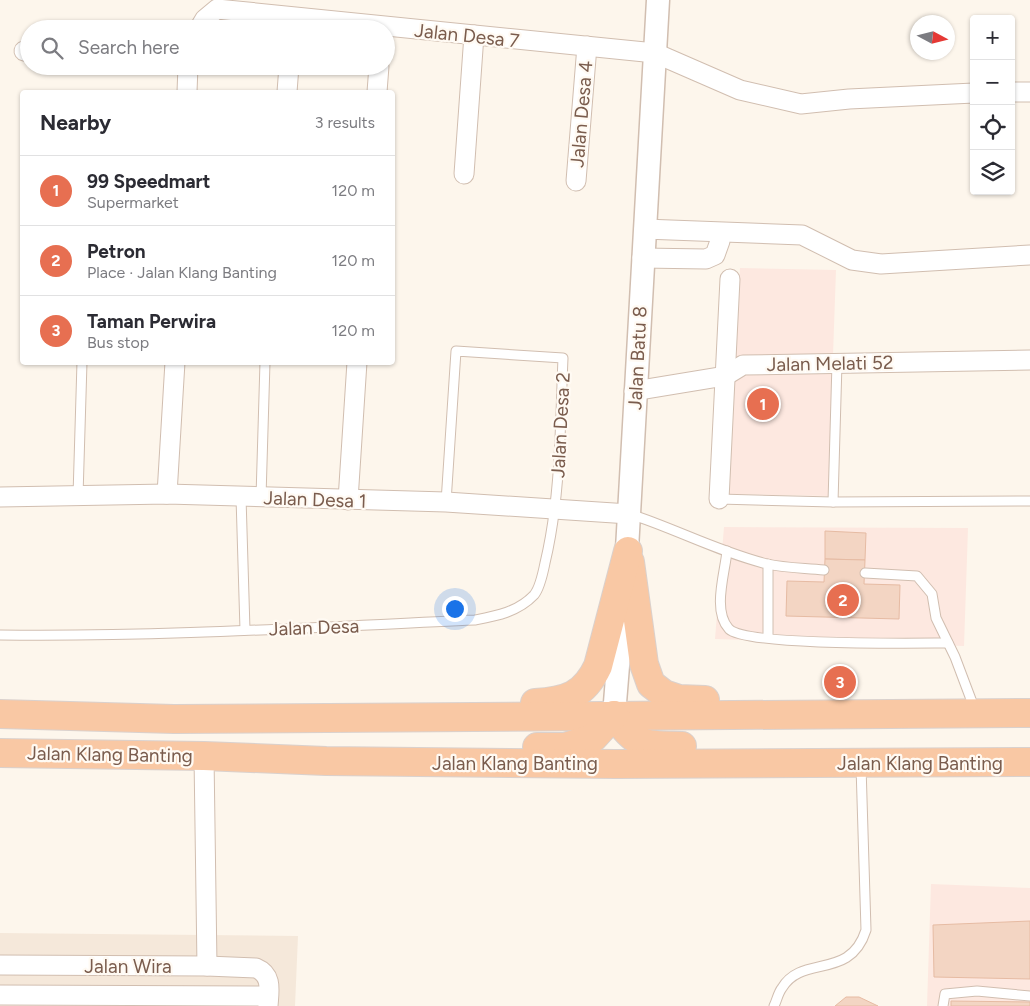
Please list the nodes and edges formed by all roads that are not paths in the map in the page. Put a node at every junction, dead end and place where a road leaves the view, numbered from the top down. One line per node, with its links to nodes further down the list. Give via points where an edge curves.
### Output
1 (658, 0): 7 (street, Jalan Batu 8)
2 (204, 20): 3 (street, Jalan Desa 7, via 217,9)
3 (275, 20)
4 (395, 29): 5 (street, Jalan Desa 7)
5 (474, 35): 6 (street, Jalan Desa 7); 17 (street)
6 (587, 46): 7 (street, Jalan Desa 7); 18 (street, Jalan Desa 4)
7 (655, 53): 16 (street, Jalan Desa 7, via 740,90 801,104); 19 (street, Jalan Batu 8)
8 (188, 75): 11 (street)
9 (288, 75): 12 (street)
10 (379, 75): 13 (street)
11 (187, 90)
12 (287, 90)
13 (378, 90)
14 (1015, 92): 15 (street)
15 (1030, 92)
16 (970, 93)
17 (464, 174)
18 (576, 181)
19 (644, 229): 20 (street); 22 (street, Jalan Batu 8)
20 (719, 233): 21 (street, via 802,235 852,260 881,264); 22 (street, via 715,254 706,259)
21 (1030, 255)
22 (642, 258): 31 (street, Jalan Batu 8)
23 (730, 280): 30 (street)
24 (1030, 360): 25 (street, Jalan Melati 52)
25 (837, 363): 30 (street, Jalan Melati 52, via 743,365); 41 (lane)
26 (82, 365): 33 (lane)
27 (175, 365): 32 (street)
28 (265, 365): 36 (lane)
29 (357, 365): 38 (street)
30 (725, 376): 31 (street, Jalan Melati 52); 37 (street)
31 (634, 390): 43 (street, Jalan Batu 8)
32 (167, 494): 33 (street, Jalan Desa 1); 35 (street, Jalan Desa 1)
33 (78, 496): 34 (street, Jalan Desa 1)
34 (0, 497)
35 (241, 497): 36 (street, Jalan Desa 1); 49 (lane)
36 (261, 497): 38 (street, Jalan Desa 1)
37 (719, 499): 41 (lane)
38 (348, 500): 40 (street, Jalan Desa 1)
39 (1030, 500): 41 (lane)
40 (446, 502): 42 (street, Jalan Desa 1); 42 (lane, Jalan Desa 2, via 456,351 563,358)
41 (833, 502)
42 (556, 510): 43 (street, Jalan Desa 1); 49 (lane, Jalan Desa, via 535,594 502,615 475,620)
43 (629, 514): 44 (street, Jalan Batu 8); 45 (lane)
44 (628, 551): 54 (highway, via 644,664 651,684 664,694 679,699); 57 (street, Jalan Batu 8); 58 (highway, via 598,666 592,680 568,699)
45 (727, 551): 46 (lane); 51 (lane, via 721,613 730,629 740,634)
46 (768, 564): 47 (lane); 51 (lane)
47 (824, 570)
48 (865, 573): 52 (lane, via 917,576 932,594 936,618)
49 (245, 630): 50 (lane, Jalan Desa, via 86,636)
50 (0, 635)
51 (768, 637): 52 (lane, via 801,642)
52 (948, 643): 55 (lane)
53 (0, 714): 58 (highway, Jalan Klang Banting, via 174,719)
54 (895, 714): 55 (highway, Jalan Klang Banting); 57 (highway, Jalan Klang Banting)
55 (976, 714): 56 (highway, Jalan Klang Banting)
56 (1030, 714)
57 (614, 715): 58 (highway, Jalan Klang Banting); 61 (highway, via 593,738 565,747 405,748); 63 (highway, via 629,736 650,746 722,748)
58 (309, 718)
59 (0, 753): 60 (highway, Jalan Klang Banting)
60 (204, 756): 61 (highway, Jalan Klang Banting); 66 (street)
61 (326, 761): 63 (highway, Jalan Klang Banting)
62 (1030, 762): 64 (highway, Jalan Klang Banting)
63 (737, 763): 64 (highway, Jalan Klang Banting)
64 (861, 764): 70 (lane, via 866,930 862,944 846,960 800,972 782,986)
65 (0, 966): 66 (street, Jalan Wira)
66 (207, 966): 69 (street, Jalan Wira, via 263,971 269,982)
67 (0, 995): 69 (street)
68 (1030, 996): 71 (lane, via 977,991 945,994)
69 (268, 1001)
70 (774, 1006)
71 (943, 1006)

